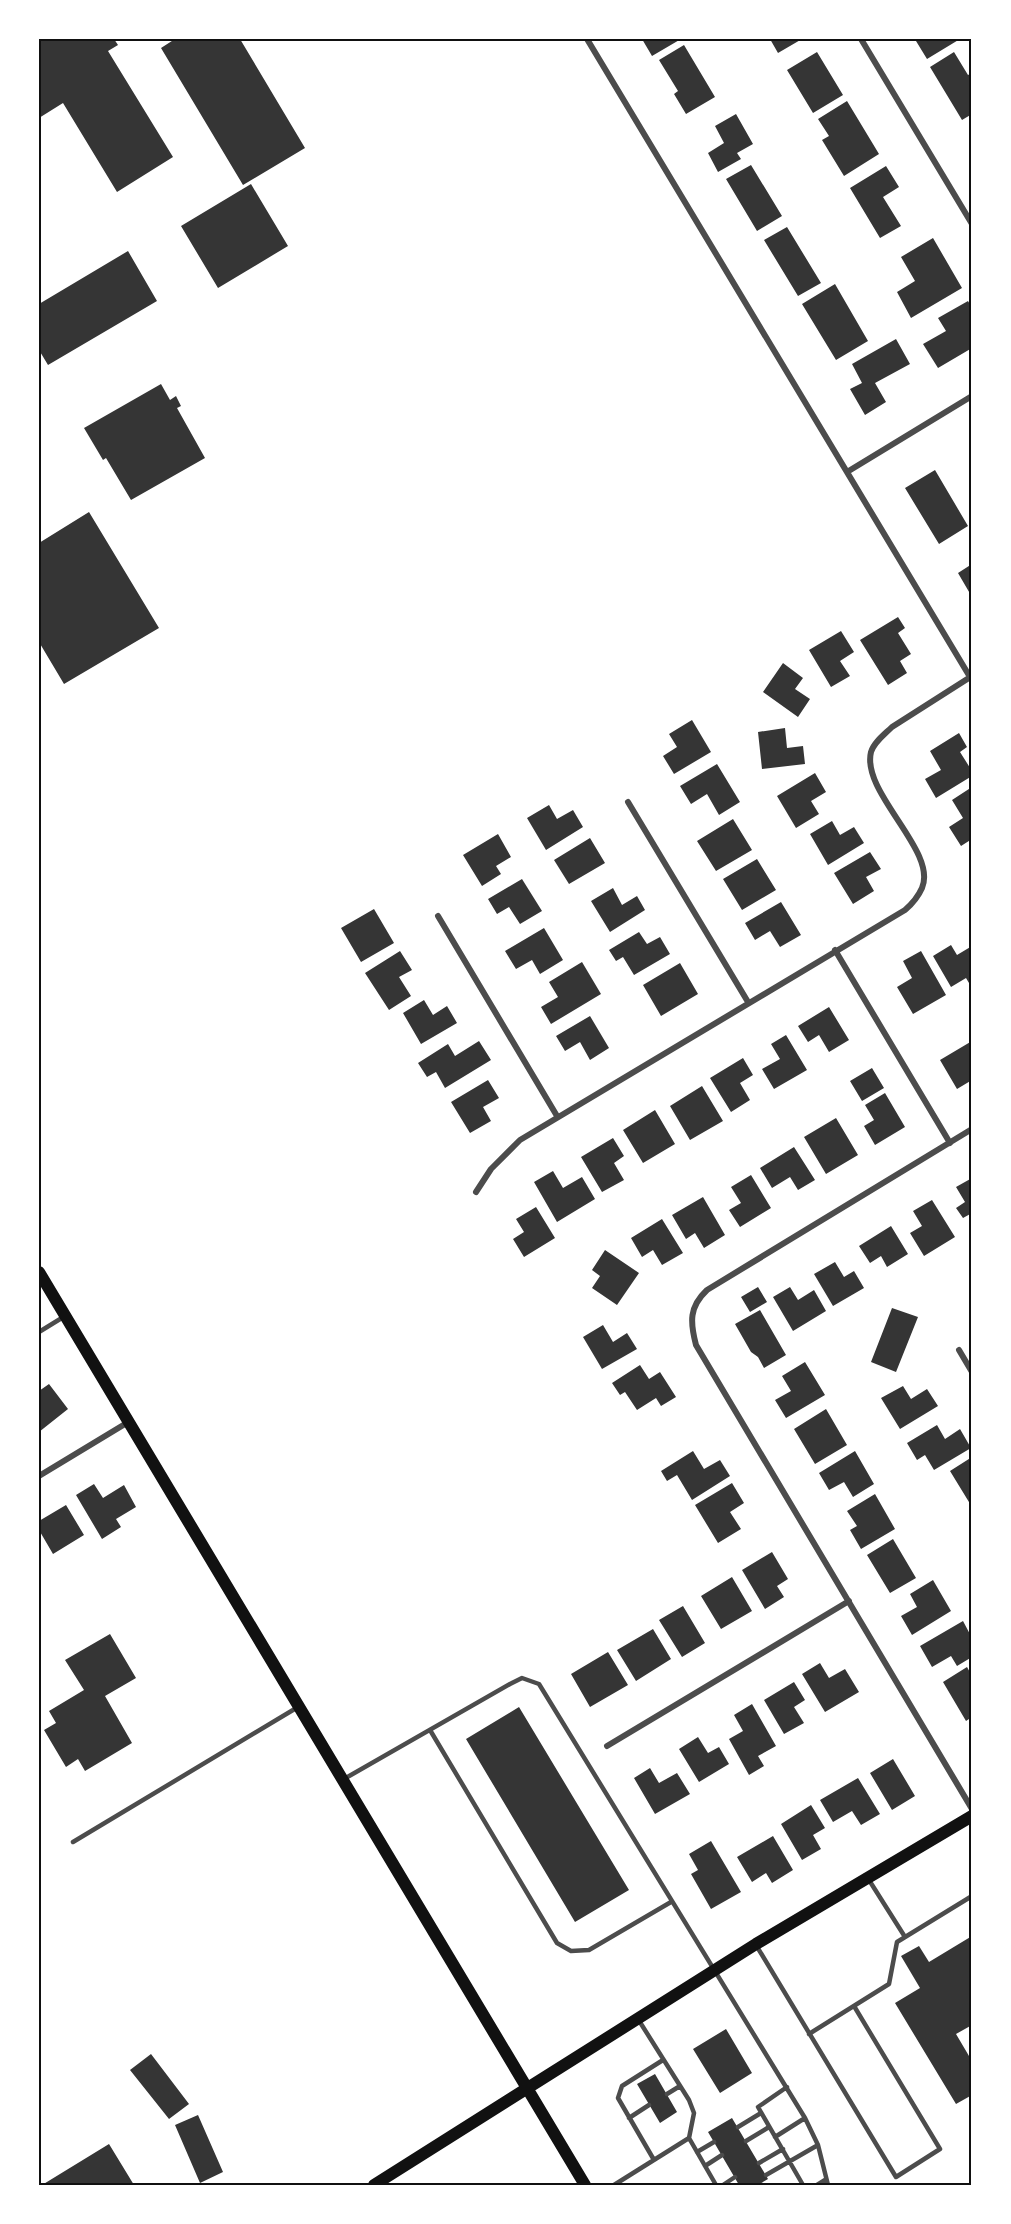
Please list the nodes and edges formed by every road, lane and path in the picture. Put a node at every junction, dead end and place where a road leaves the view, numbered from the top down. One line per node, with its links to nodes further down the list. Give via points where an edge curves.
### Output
1 (587, 39): 5 (street)
2 (861, 39): 3 (street)
3 (972, 224)
4 (972, 396): 5 (street)
5 (847, 472): 6 (street)
6 (971, 676): 9 (street, via 892,727 871,752 876,783 918,855 923,886 905,910)
7 (628, 802): 10 (street)
8 (438, 916): 11 (street)
9 (835, 950): 10 (street); 13 (street)
10 (748, 1002): 11 (street)
11 (557, 1116): 14 (street, via 520,1140 491,1169)
12 (972, 1129): 13 (street)
13 (950, 1143): 22 (street, via 708,1290 697,1300 692,1312 696,1346)
14 (476, 1192)
15 (39, 1272): 16 (main road)
16 (65, 1316): 17 (lane); 20 (main road)
17 (39, 1332)
18 (959, 1350): 19 (street)
19 (972, 1372)
20 (130, 1421): 21 (street); 23 (main road)
21 (39, 1476)
22 (849, 1601): 25 (street); 27 (street)
23 (301, 1706): 26 (main road); 29 (lane)
24 (430, 1730): 26 (lane); 32 (lane, via 557,1943 571,1951 589,1950); 32 (lane, via 522,1678 539,1684)
25 (607, 1746)
26 (344, 1779): 42 (main road)
27 (972, 1809)
28 (972, 1816): 30 (main road)
29 (73, 1842)
30 (868, 1878): 33 (lane); 34 (main road)
31 (972, 1896): 33 (lane)
32 (671, 1902): 35 (lane)
33 (905, 1936): 36 (lane, via 897,1942 889,1984)
34 (756, 1944): 35 (main road); 38 (lane)
35 (713, 1970): 37 (main road); 41 (lane)
36 (854, 2006): 38 (lane); 38 (lane, via 940,2149 896,2176)
37 (638, 2019): 39 (lane); 42 (main road)
38 (809, 2034)
39 (663, 2060): 40 (lane); 46 (lane, via 622,2086 618,2098)
40 (680, 2086): 43 (lane); 51 (lane, via 694,2113)
41 (787, 2087): 45 (lane, via 758,2107); 47 (lane)
42 (528, 2089): 65 (main road); 66 (main road)
43 (667, 2094)
44 (649, 2105): 46 (lane)
45 (761, 2113): 48 (lane); 49 (lane)
46 (629, 2118): 58 (lane)
47 (806, 2118): 50 (lane); 54 (lane)
48 (738, 2127)
49 (769, 2127): 50 (lane); 52 (lane)
50 (775, 2137): 55 (lane)
51 (689, 2138): 56 (lane); 58 (lane)
52 (746, 2141)
53 (714, 2142): 56 (lane)
54 (818, 2145): 59 (lane); 64 (lane)
55 (783, 2149): 59 (lane); 60 (lane)
56 (697, 2152): 61 (lane)
57 (722, 2155): 61 (lane)
58 (654, 2160): 67 (lane)
59 (790, 2161): 62 (lane); 70 (lane)
60 (759, 2163)
61 (705, 2166): 68 (lane)
62 (766, 2175)
63 (735, 2177): 69 (lane)
64 (826, 2183): 71 (lane)
65 (374, 2185)
66 (585, 2185)
67 (614, 2185)
68 (716, 2185)
69 (723, 2185)
70 (803, 2185)
71 (817, 2185)

